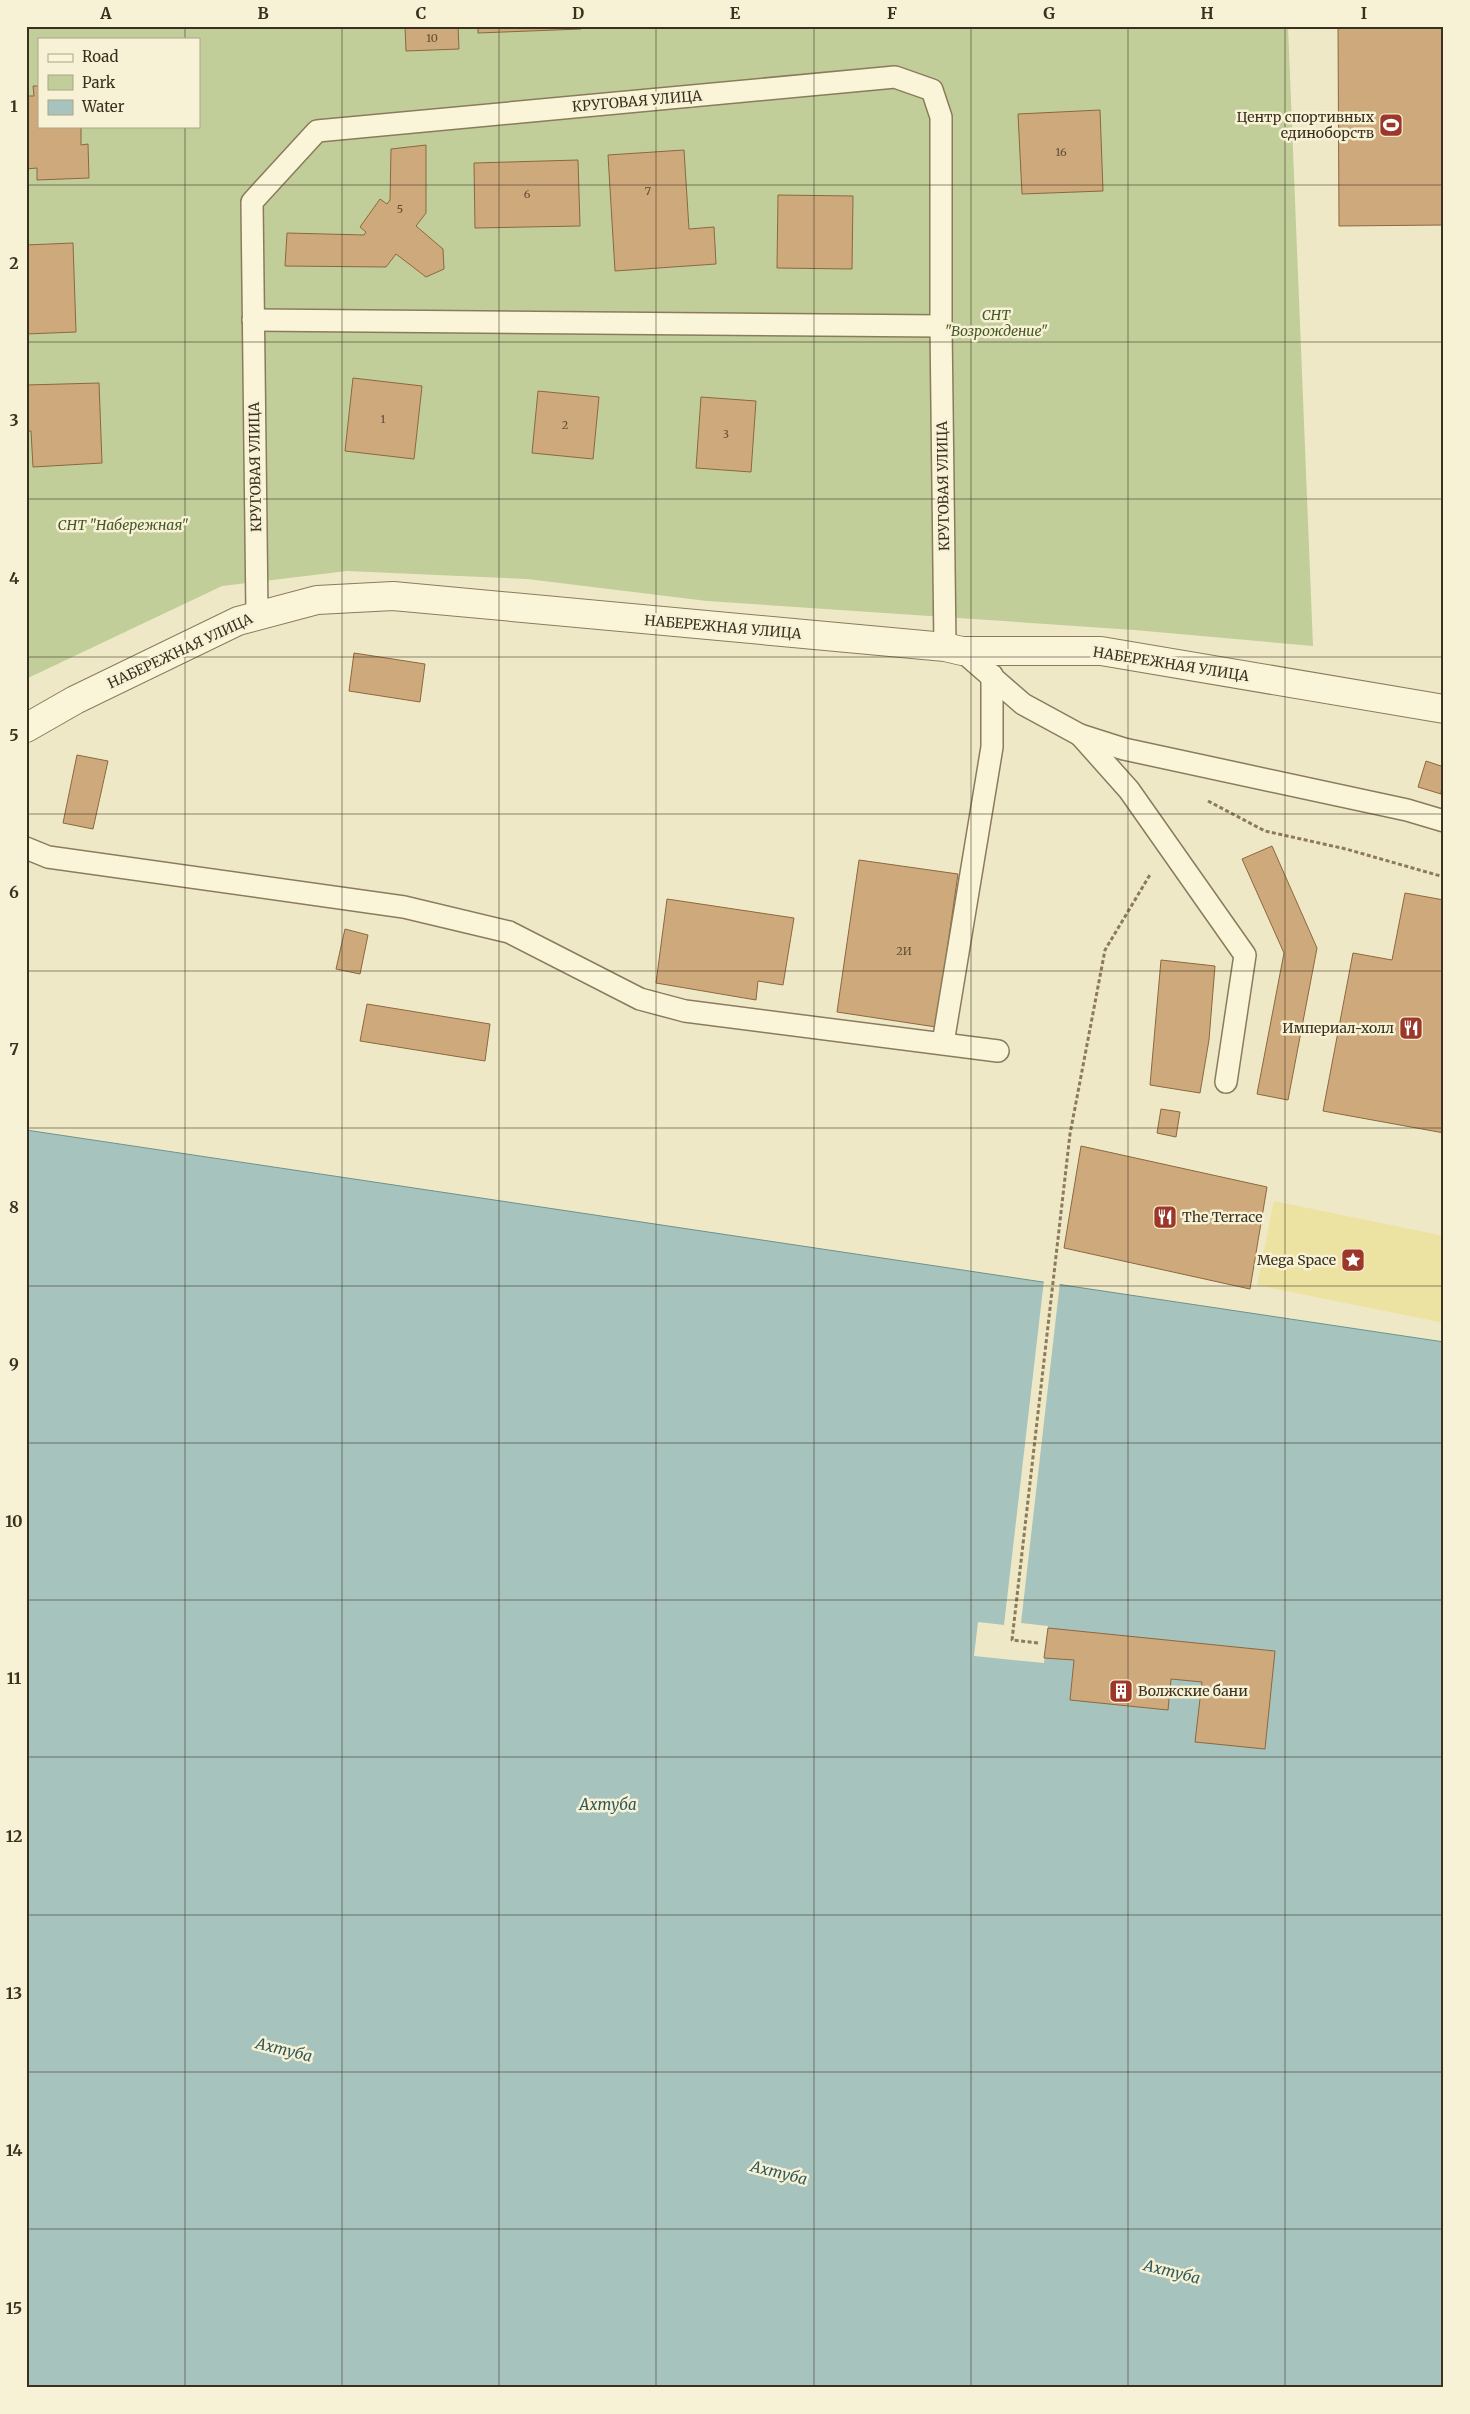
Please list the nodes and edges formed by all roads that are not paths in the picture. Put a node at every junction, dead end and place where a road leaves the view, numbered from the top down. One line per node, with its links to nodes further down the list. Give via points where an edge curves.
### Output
1 (253, 320): 2 (lane); 2 (lane, КРУГОВАЯ УЛИЦА, via 252,202 317,131 895,77 932,90 941,117); 3 (lane, КРУГОВАЯ УЛИЦА)
2 (941, 326): 4 (lane, КРУГОВАЯ УЛИЦА)
3 (257, 614): 4 (street, НАБЕРЕЖНАЯ УЛИЦА, via 317,600 393,596); 7 (street, НАБЕРЕЖНАЯ УЛИЦА, via 92,692)
4 (954, 649): 5 (lane); 6 (street, НАБЕРЕЖНАЯ УЛИЦА, via 1101,651)
5 (992, 676): 8 (lane, via 1023,704); 11 (lane, via 992,747)
6 (1444, 708)
7 (26, 728)
8 (1080, 735): 9 (lane, via 1124,748); 13 (lane, via 1129,790 1244,955)
9 (1444, 821)
10 (26, 848): 11 (lane, via 48,857 404,907 510,932 640,999 686,1011)
11 (943, 1044): 12 (lane)
12 (998, 1050)
13 (1226, 1082)

